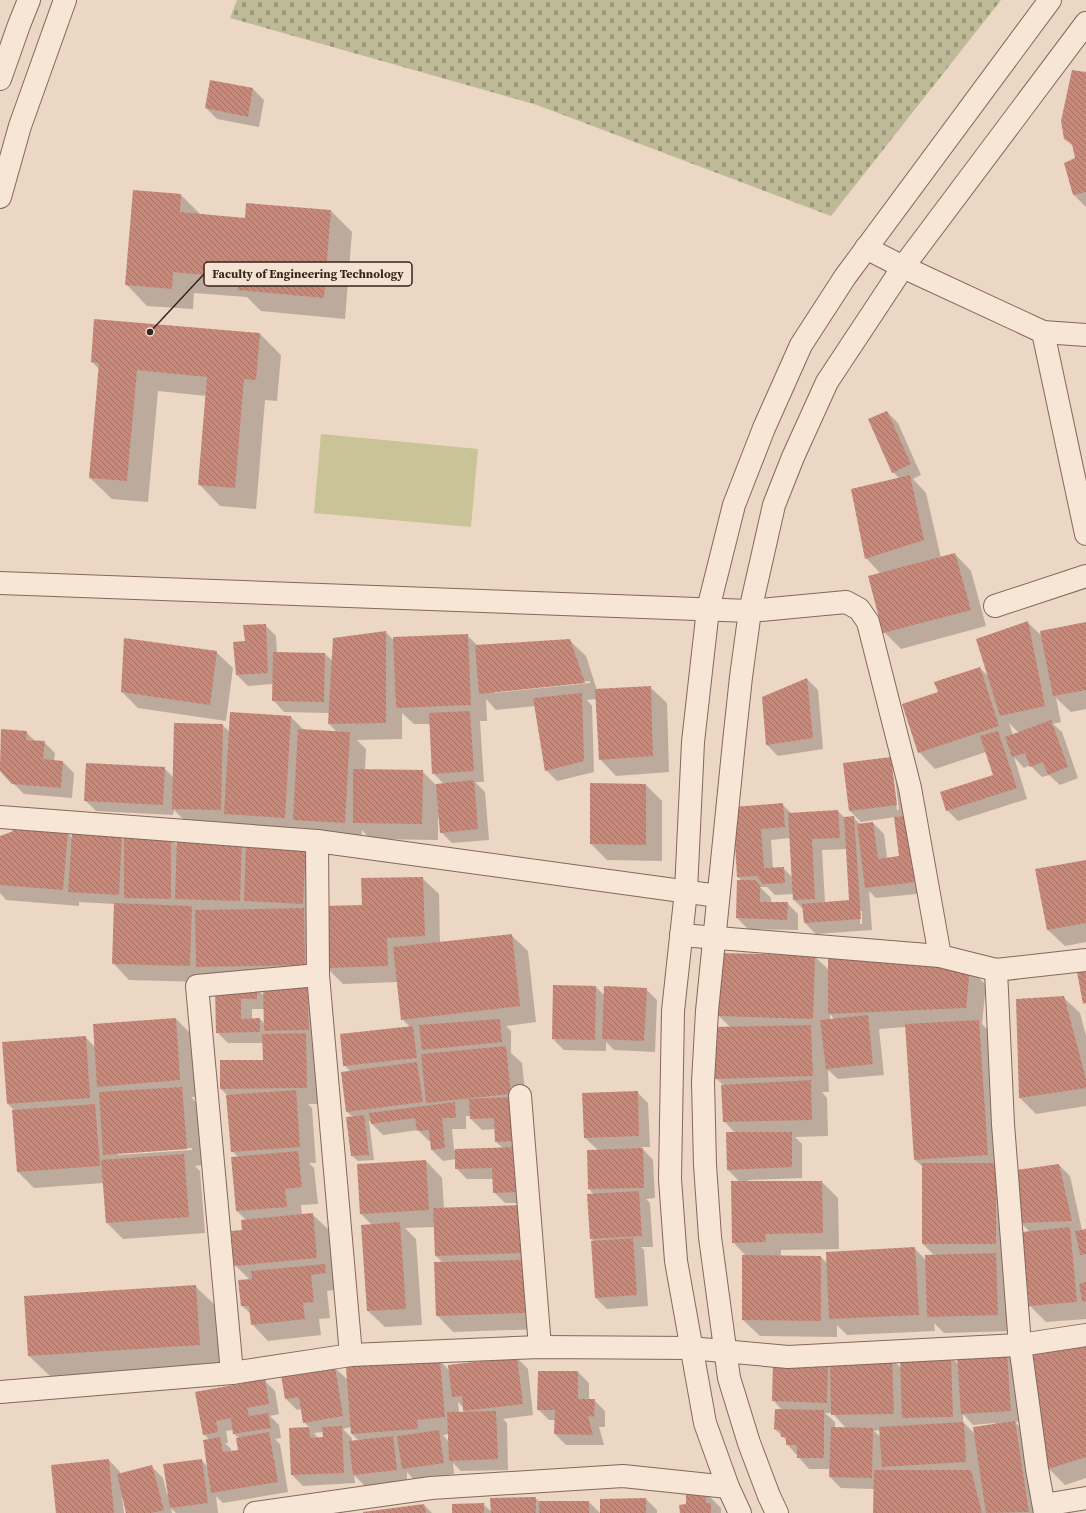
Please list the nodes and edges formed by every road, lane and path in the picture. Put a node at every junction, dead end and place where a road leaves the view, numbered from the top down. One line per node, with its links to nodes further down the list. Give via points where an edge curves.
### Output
1 (29, 0): 5 (street)
2 (65, 0): 6 (street)
3 (1050, 0): 9 (street)
4 (1086, 23): 10 (street)
5 (19, 25): 6 (street); 7 (street)
6 (51, 37): 8 (street, via 20,126)
7 (0, 79)
8 (0, 197)
9 (866, 248): 10 (street); 17 (street, via 845,276 801,346 764,428 734,505)
10 (903, 267): 11 (street); 18 (street, via 827,382 798,446 774,505)
11 (1042, 332): 12 (street); 13 (street)
12 (1086, 335)
13 (1086, 534)
14 (1086, 576): 16 (street)
15 (0, 583): 17 (street)
16 (995, 606)
17 (708, 609): 18 (street); 21 (street, via 693,742)
18 (750, 611): 22 (street); 25 (street, via 846,602 858,609 868,622 910,788)
19 (0, 817): 20 (street)
20 (317, 841): 21 (street); 28 (street)
21 (686, 891): 22 (street); 23 (street)
22 (718, 896): 24 (street)
23 (681, 935): 24 (street); 33 (street, via 673,1011 670,1179 676,1261)
24 (714, 937): 25 (street); 34 (street, via 703,1082 705,1165 710,1237)
25 (940, 956): 27 (street)
26 (1086, 960): 27 (street)
27 (996, 970): 31 (street, via 1003,1124)
28 (318, 975): 35 (street); 36 (street, via 197,986)
29 (520, 1096): 32 (street)
30 (1086, 1334): 31 (street)
31 (1020, 1345): 34 (street, via 788,1357); 41 (street)
32 (540, 1347): 33 (street); 35 (street)
33 (690, 1348): 34 (street); 38 (street, via 705,1423)
34 (726, 1352): 44 (street, via 729,1378 741,1418)
35 (351, 1355): 36 (street)
36 (232, 1373): 37 (street)
37 (0, 1392)
38 (728, 1487): 40 (street, via 623,1476 431,1488); 43 (street)
39 (1086, 1498): 41 (street)
40 (307, 1509): 42 (street)
41 (1044, 1509)
42 (255, 1513)
43 (740, 1513)
44 (777, 1513)

